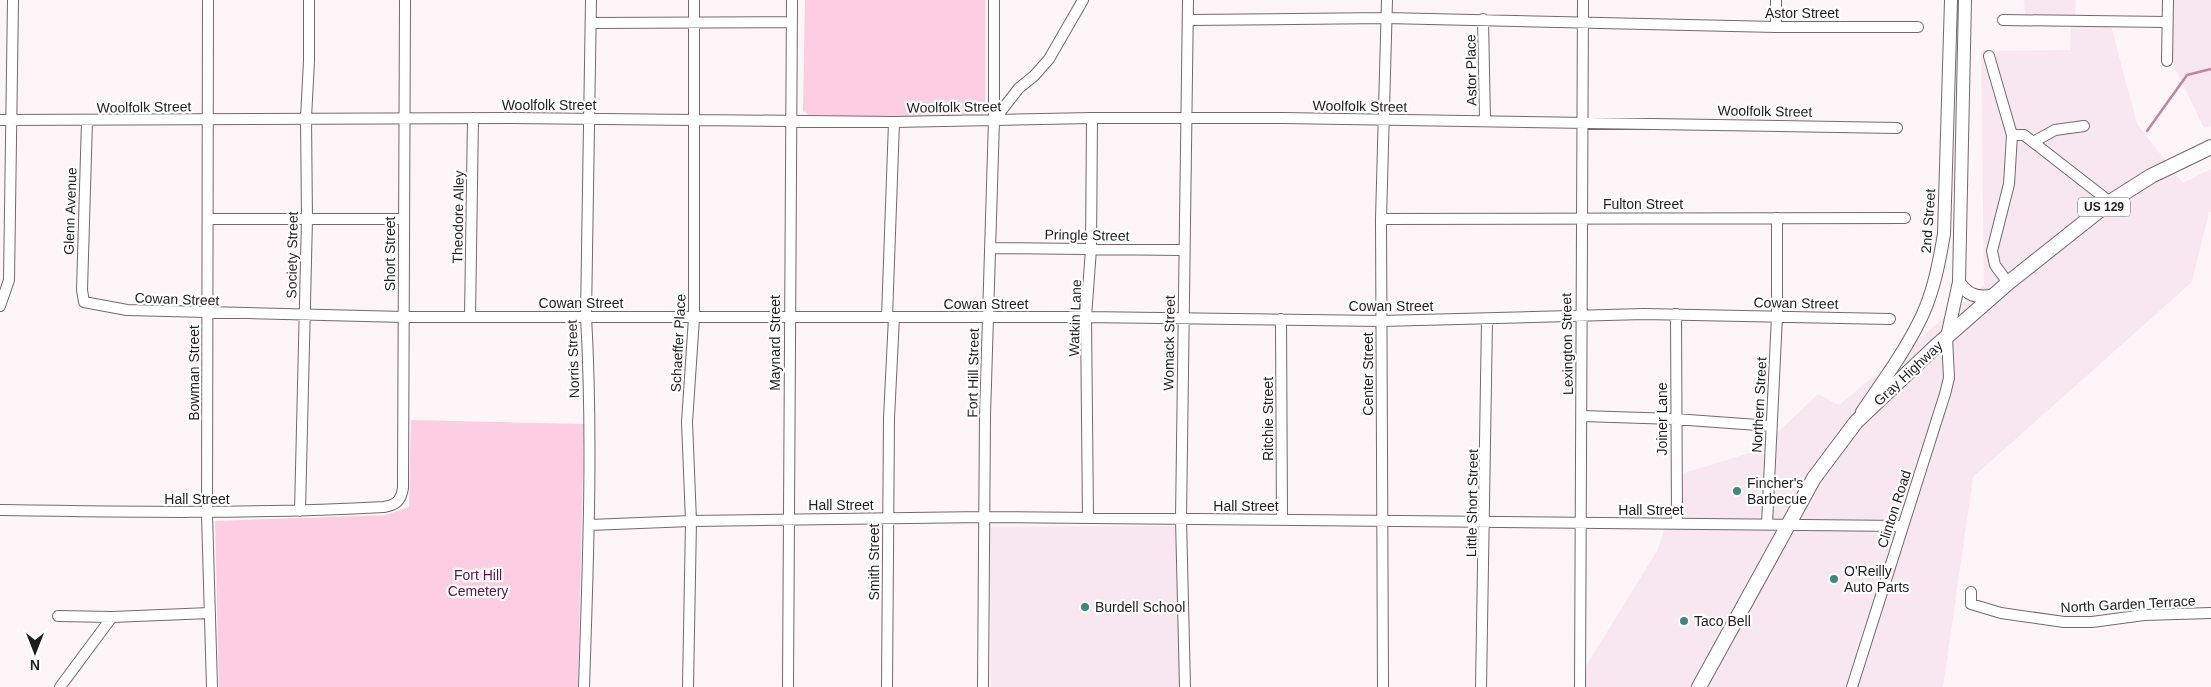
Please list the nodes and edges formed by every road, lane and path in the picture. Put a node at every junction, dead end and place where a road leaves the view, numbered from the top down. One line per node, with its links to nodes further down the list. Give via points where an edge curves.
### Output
1 (13, 0): 39 (street)
2 (208, 0): 40 (street, Bowman Street)
3 (309, 0): 32 (street, Society Street, via 310,61)
4 (405, 0): 37 (street, Short Street)
5 (591, 0): 25 (street, Norris Street)
6 (694, 0): 22 (street, Schaeffer Place)
7 (792, 0): 23 (street, Maynard Street)
8 (994, 0): 31 (street, Fort Hill Street)
9 (1083, 0): 30 (street, via 1049,60)
10 (1188, 0): 19 (street, Womack Street)
11 (1387, 0): 17 (street, Center Street)
12 (1583, 0): 21 (street, Lexington Street)
13 (1776, 0): 26 (street)
14 (1951, 0): 91 (main road, 2nd Street, via 1944,234 1940,261 1922,316)
15 (1965, 0): 65 (main road)
16 (2168, 0): 24 (street)
17 (1386, 18): 18 (street, Astor Street); 19 (street, Astor Street); 46 (street, Center Street)
18 (1484, 19): 21 (street, Astor Street); 43 (street, Astor Place)
19 (1188, 20): 36 (street, Womack Street)
20 (2003, 20): 24 (street)
21 (1582, 21): 26 (street, Astor Street); 47 (street, Lexington Street)
22 (695, 22): 23 (street); 25 (street); 41 (street, Schaeffer Place)
23 (792, 22): 45 (street, Maynard Street)
24 (2168, 22): 29 (street)
25 (591, 23): 34 (street, Norris Street)
26 (1776, 27): 27 (street, Astor Street)
27 (1918, 27)
28 (1989, 56): 51 (street)
29 (2167, 61)
30 (1019, 88): 31 (street, via 1007,93); 42 (street)
31 (993, 92): 42 (street, Fort Hill Street)
32 (306, 118): 37 (street, Woolfolk Street); 40 (street, Woolfolk Street); 55 (street, Society Street)
33 (473, 118): 34 (street, Woolfolk Street); 37 (street, Woolfolk Street); 77 (street, Theodore Alley)
34 (589, 118): 41 (street, Woolfolk Street); 73 (street, Norris Street)
35 (1092, 118): 36 (street, Woolfolk Street); 42 (street, Woolfolk Street); 63 (street, Watkin Lane)
36 (1187, 118): 46 (street, Woolfolk Street); 64 (street, Womack Street)
37 (404, 119): 61 (street, Short Street)
38 (0, 120): 39 (street, Woolfolk Street)
39 (12, 120): 44 (street, Woolfolk Street); 69 (street, via 10,280)
40 (207, 120): 44 (street, Woolfolk Street); 60 (street, Bowman Street)
41 (695, 120): 45 (street, Woolfolk Street); 80 (street, Schaeffer Place)
42 (994, 120): 48 (street, Woolfolk Street); 62 (street, Fort Hill Street)
43 (1485, 120): 46 (street, Woolfolk Street); 47 (street, Woolfolk Street)
44 (87, 121): 68 (street, Glenn Avenue, via 83,196)
45 (790, 121): 48 (street, Woolfolk Street); 81 (street, Maynard Street)
46 (1382, 121): 56 (street, Center Street)
47 (1580, 121): 50 (street, Woolfolk Street); 57 (street, Lexington Street)
48 (894, 122): 78 (street, Smith Street)
49 (2084, 126): 52 (street, via 2055,130)
50 (1897, 128)
51 (2012, 135): 52 (street, via 2024,135); 66 (street, via 2009,184 1992,251 1995,266)
52 (2033, 142): 54 (street)
53 (2211, 147): 54 (highway, Gray Highway / US 129, via 2151,176)
54 (2110, 202): 66 (highway, Gray Highway / US 129)
55 (307, 218): 60 (street); 61 (street); 72 (street, Society Street)
56 (1381, 218): 57 (street, Fulton Street); 87 (street, Center Street)
57 (1580, 218): 58 (street, Fulton Street); 74 (street, Lexington Street)
58 (1777, 218): 59 (street, Fulton Street); 75 (street, Northern Street)
59 (1905, 218)
60 (208, 219): 70 (street, Bowman Street)
61 (404, 219): 76 (street, Short Street)
62 (990, 248): 63 (street, Pringle Street); 82 (street, Fort Hill Street)
63 (1091, 249): 64 (street, Pringle Street); 79 (street, Watkin Lane)
64 (1184, 250): 83 (street, Womack Street)
65 (1960, 282): 67 (main road, via 1965,291 1974,296); 88 (main road)
66 (2008, 283): 67 (highway, Gray Highway / US 129)
67 (1992, 296): 88 (highway, Gray Highway / US 129)
68 (84, 302): 70 (street, Cowan Street, via 127,310)
69 (0, 306)
70 (208, 314): 72 (street, Cowan Street); 96 (street, Bowman Street)
71 (1676, 314): 74 (street, Cowan Street); 75 (street, Cowan Street); 90 (street, Joiner Lane)
72 (305, 316): 76 (street, Cowan Street); 95 (street, Society Street)
73 (586, 316): 77 (street, Cowan Street); 80 (street, Cowan Street); 109 (street, Norris Street)
74 (1581, 316): 86 (street, Cowan Street); 89 (street, Lexington Street)
75 (1777, 316): 85 (street, Cowan Street); 92 (street, Northern Street)
76 (404, 317): 77 (street, Cowan Street); 93 (street, Short Street, via 403,488)
77 (470, 317)
78 (891, 317): 81 (street, Cowan Street); 82 (street, Cowan Street); 100 (street, Smith Street)
79 (1086, 317): 82 (street, Cowan Street); 83 (street, Cowan Street); 98 (street, Watkin Lane)
80 (694, 318): 81 (street, Cowan Street); 103 (street, Schaeffer Place, via 687,422)
81 (789, 318): 99 (street, Maynard Street)
82 (988, 318): 97 (street, Fort Hill Street)
83 (1184, 318): 84 (street, Cowan Street); 101 (street, Womack Street)
84 (1281, 319): 87 (street, Cowan Street); 102 (street, Ritchie Street)
85 (1890, 319)
86 (1487, 320): 87 (street, Cowan Street); 105 (street, Little Short Street)
87 (1381, 321): 104 (street, Center Street)
88 (1947, 337): 91 (highway, Gray Highway / US 129); 111 (street, Clinton Road, via 1945,394)
89 (1582, 416): 90 (street); 106 (street, Lexington Street)
90 (1675, 419): 92 (street); 107 (street, Joiner Lane)
91 (1856, 422): 110 (highway, Gray Highway / US 129, via 1814,478)
92 (1771, 426): 108 (street, Northern Street)
93 (393, 506): 95 (street, Hall Street)
94 (0, 510): 96 (street, Hall Street)
95 (300, 512): 96 (street, Hall Street)
96 (207, 514): 113 (street, Bowman Street)
97 (984, 517): 98 (street, Hall Street); 100 (street, Hall Street); 123 (street, Fort Hill Street)
98 (1088, 518): 101 (street, Hall Street)
99 (788, 519): 100 (street, Hall Street); 103 (street, Hall Street); 121 (street, Maynard Street)
100 (888, 519): 122 (street, Smith Street)
101 (1181, 519): 102 (street, Hall Street); 124 (street, Womack Street)
102 (1282, 520): 104 (street, Hall Street)
103 (691, 521): 109 (street, Hall Street); 120 (street, Schaeffer Place)
104 (1382, 521): 105 (street, Hall Street); 125 (street, Center Street)
105 (1486, 522): 106 (street, Hall Street); 126 (street, Little Short Street)
106 (1581, 523): 107 (street, Hall Street); 127 (street, Lexington Street)
107 (1677, 523): 108 (street, Hall Street)
108 (1767, 524): 110 (street, Hall Street)
109 (589, 525): 119 (street, Norris Street)
110 (1788, 525): 111 (street, Hall Street); 128 (highway, Gray Highway / US 129)
111 (1903, 526): 129 (street, Clinton Road)
112 (1971, 592): 114 (street, North Garden Terrace, via 1971,604 1976,607 2064,622)
113 (210, 613): 116 (street); 118 (street, Bowman Street)
114 (2211, 613)
115 (58, 616): 116 (street)
116 (112, 617): 117 (street)
117 (60, 687)
118 (212, 687)
119 (584, 687)
120 (688, 687)
121 (788, 687)
122 (887, 687)
123 (983, 687)
124 (1185, 687)
125 (1383, 687)
126 (1481, 687)
127 (1580, 687)
128 (1699, 687)
129 (1852, 687)

